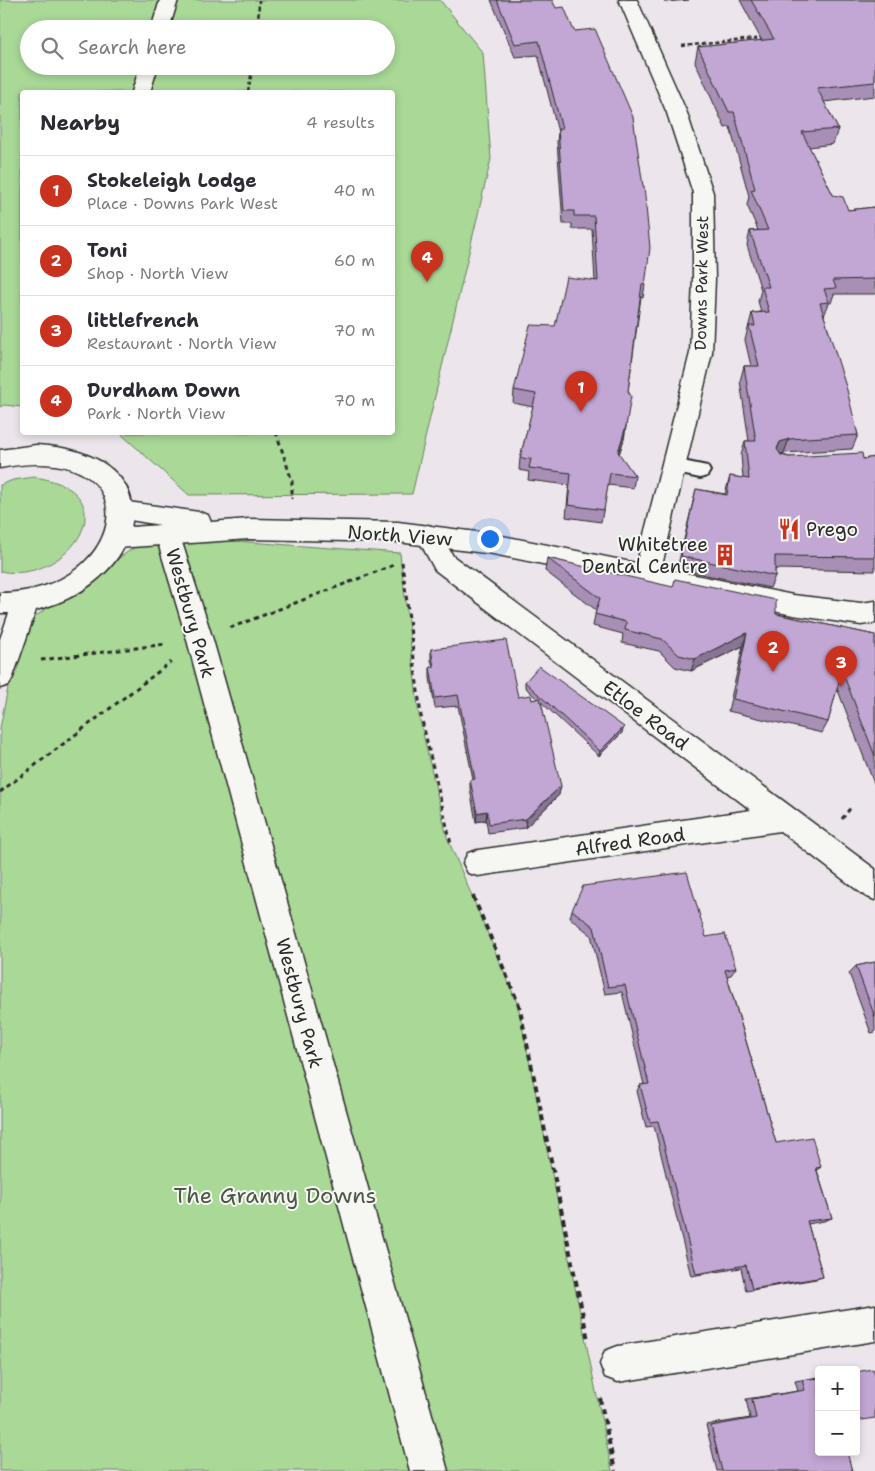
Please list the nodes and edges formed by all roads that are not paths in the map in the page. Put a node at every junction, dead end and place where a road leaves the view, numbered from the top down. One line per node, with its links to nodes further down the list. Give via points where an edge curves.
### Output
1 (169, 0): 3 (street)
2 (628, 0): 9 (street, Downs Park West, via 677,113 703,192 704,279 700,353)
3 (163, 20)
4 (146, 75): 5 (street)
5 (142, 90)
6 (25, 435): 8 (street)
7 (62, 444): 8 (street, via 40,453); 11 (street, via 102,474 115,491)
8 (9, 457)
9 (674, 466): 10 (lane); 16 (street, Downs Park West)
10 (700, 471)
11 (121, 510): 12 (street, North View); 15 (street)
12 (248, 529): 13 (street, North View); 14 (street, North View)
13 (428, 535): 16 (street, North View, via 493,544); 21 (street, Etloe Road, via 444,563)
14 (168, 536): 15 (street, North View); 26 (street, Westbury Park, via 200,640)
15 (117, 538): 17 (street, via 103,560 82,580 54,595)
16 (647, 574): 19 (street, North View, via 793,605 861,614)
17 (26, 602): 18 (street); 20 (street)
18 (0, 603)
19 (875, 612)
20 (2, 671)
21 (782, 818): 22 (street, Alfred Road); 23 (street, Etloe Road)
22 (466, 858)
23 (871, 880)
24 (875, 1323): 25 (street)
25 (604, 1355)
26 (429, 1471)

